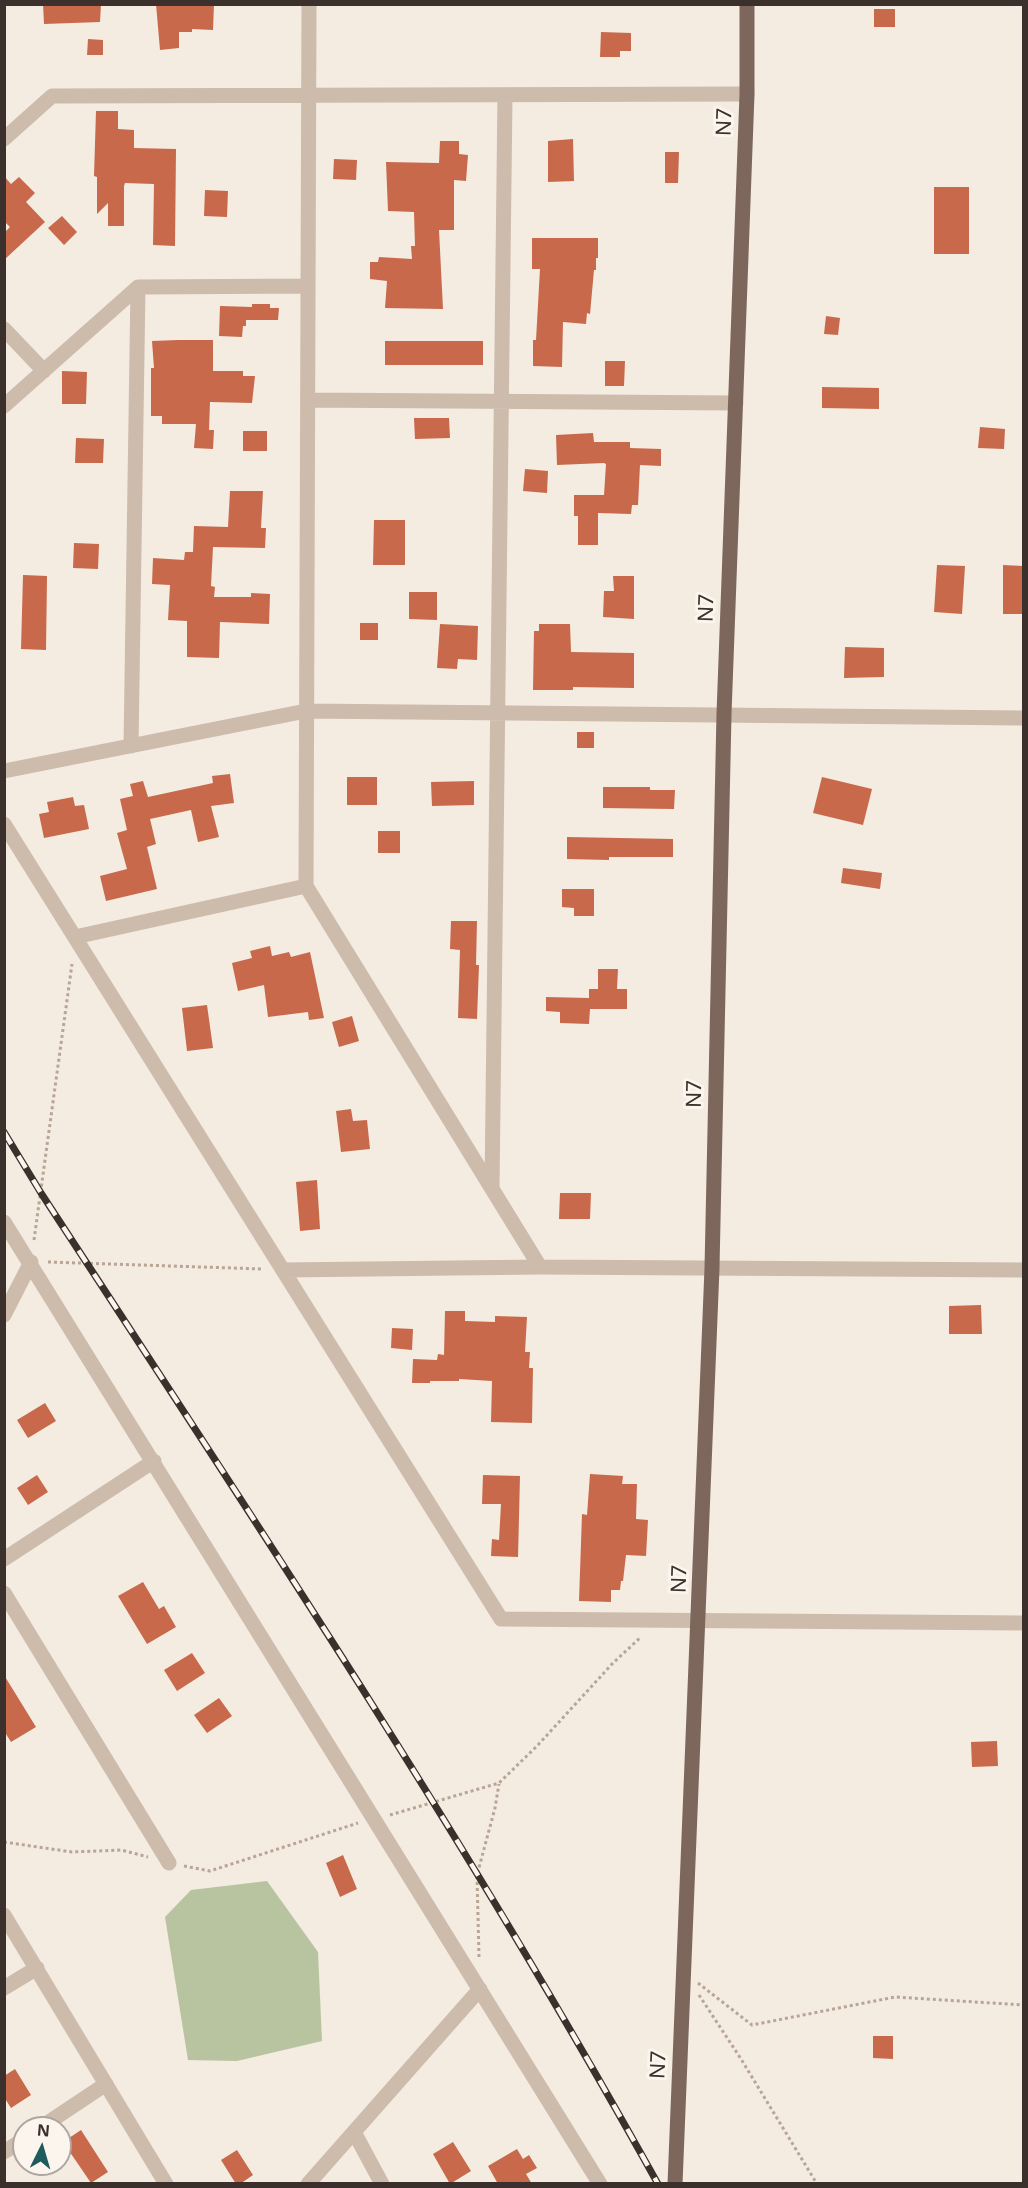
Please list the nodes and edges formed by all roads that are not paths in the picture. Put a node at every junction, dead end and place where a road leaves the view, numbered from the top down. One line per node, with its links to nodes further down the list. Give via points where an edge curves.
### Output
1 (309, 4): 4 (street)
2 (747, 4): 3 (main road, N7)
3 (747, 94): 5 (street); 13 (main road, N7)
4 (309, 95): 5 (street); 6 (street, via 52,96); 7 (street)
5 (505, 95): 12 (street)
6 (4, 139)
7 (308, 286): 8 (street); 11 (street)
8 (138, 287): 10 (street); 19 (street)
9 (4, 329): 10 (street)
10 (44, 371): 14 (street)
11 (308, 400): 12 (street); 15 (street)
12 (501, 401): 13 (street); 16 (street)
13 (736, 403): 17 (main road, N7)
14 (4, 406)
15 (306, 711): 16 (street); 19 (street); 22 (street)
16 (498, 713): 17 (street); 24 (street)
17 (724, 714): 18 (street); 28 (main road, N7)
18 (1023, 718)
19 (131, 746): 20 (street)
20 (4, 771)
21 (4, 824): 23 (street)
22 (306, 886): 23 (street); 24 (street)
23 (75, 937): 29 (street)
24 (492, 1188): 27 (street)
25 (4, 1222): 26 (street)
26 (31, 1262): 31 (street); 32 (street)
27 (540, 1268): 28 (street); 29 (street)
28 (712, 1268): 30 (street); 35 (main road, N7)
29 (283, 1270): 35 (street, via 501,1619)
30 (1023, 1270)
31 (4, 1315)
32 (154, 1461): 33 (street); 41 (street)
33 (4, 1559)
34 (4, 1593): 37 (street)
35 (699, 1621): 36 (street); 49 (main road, N7)
36 (1023, 1623)
37 (169, 1863)
38 (4, 1915): 39 (street)
39 (37, 1968): 40 (street); 42 (street)
40 (4, 1988)
41 (480, 1989): 44 (street); 48 (street)
42 (106, 2084): 43 (street); 45 (street)
43 (58, 2116)
44 (354, 2132): 46 (street); 47 (street)
45 (166, 2184)
46 (308, 2184)
47 (382, 2184)
48 (600, 2184)
49 (675, 2184)

